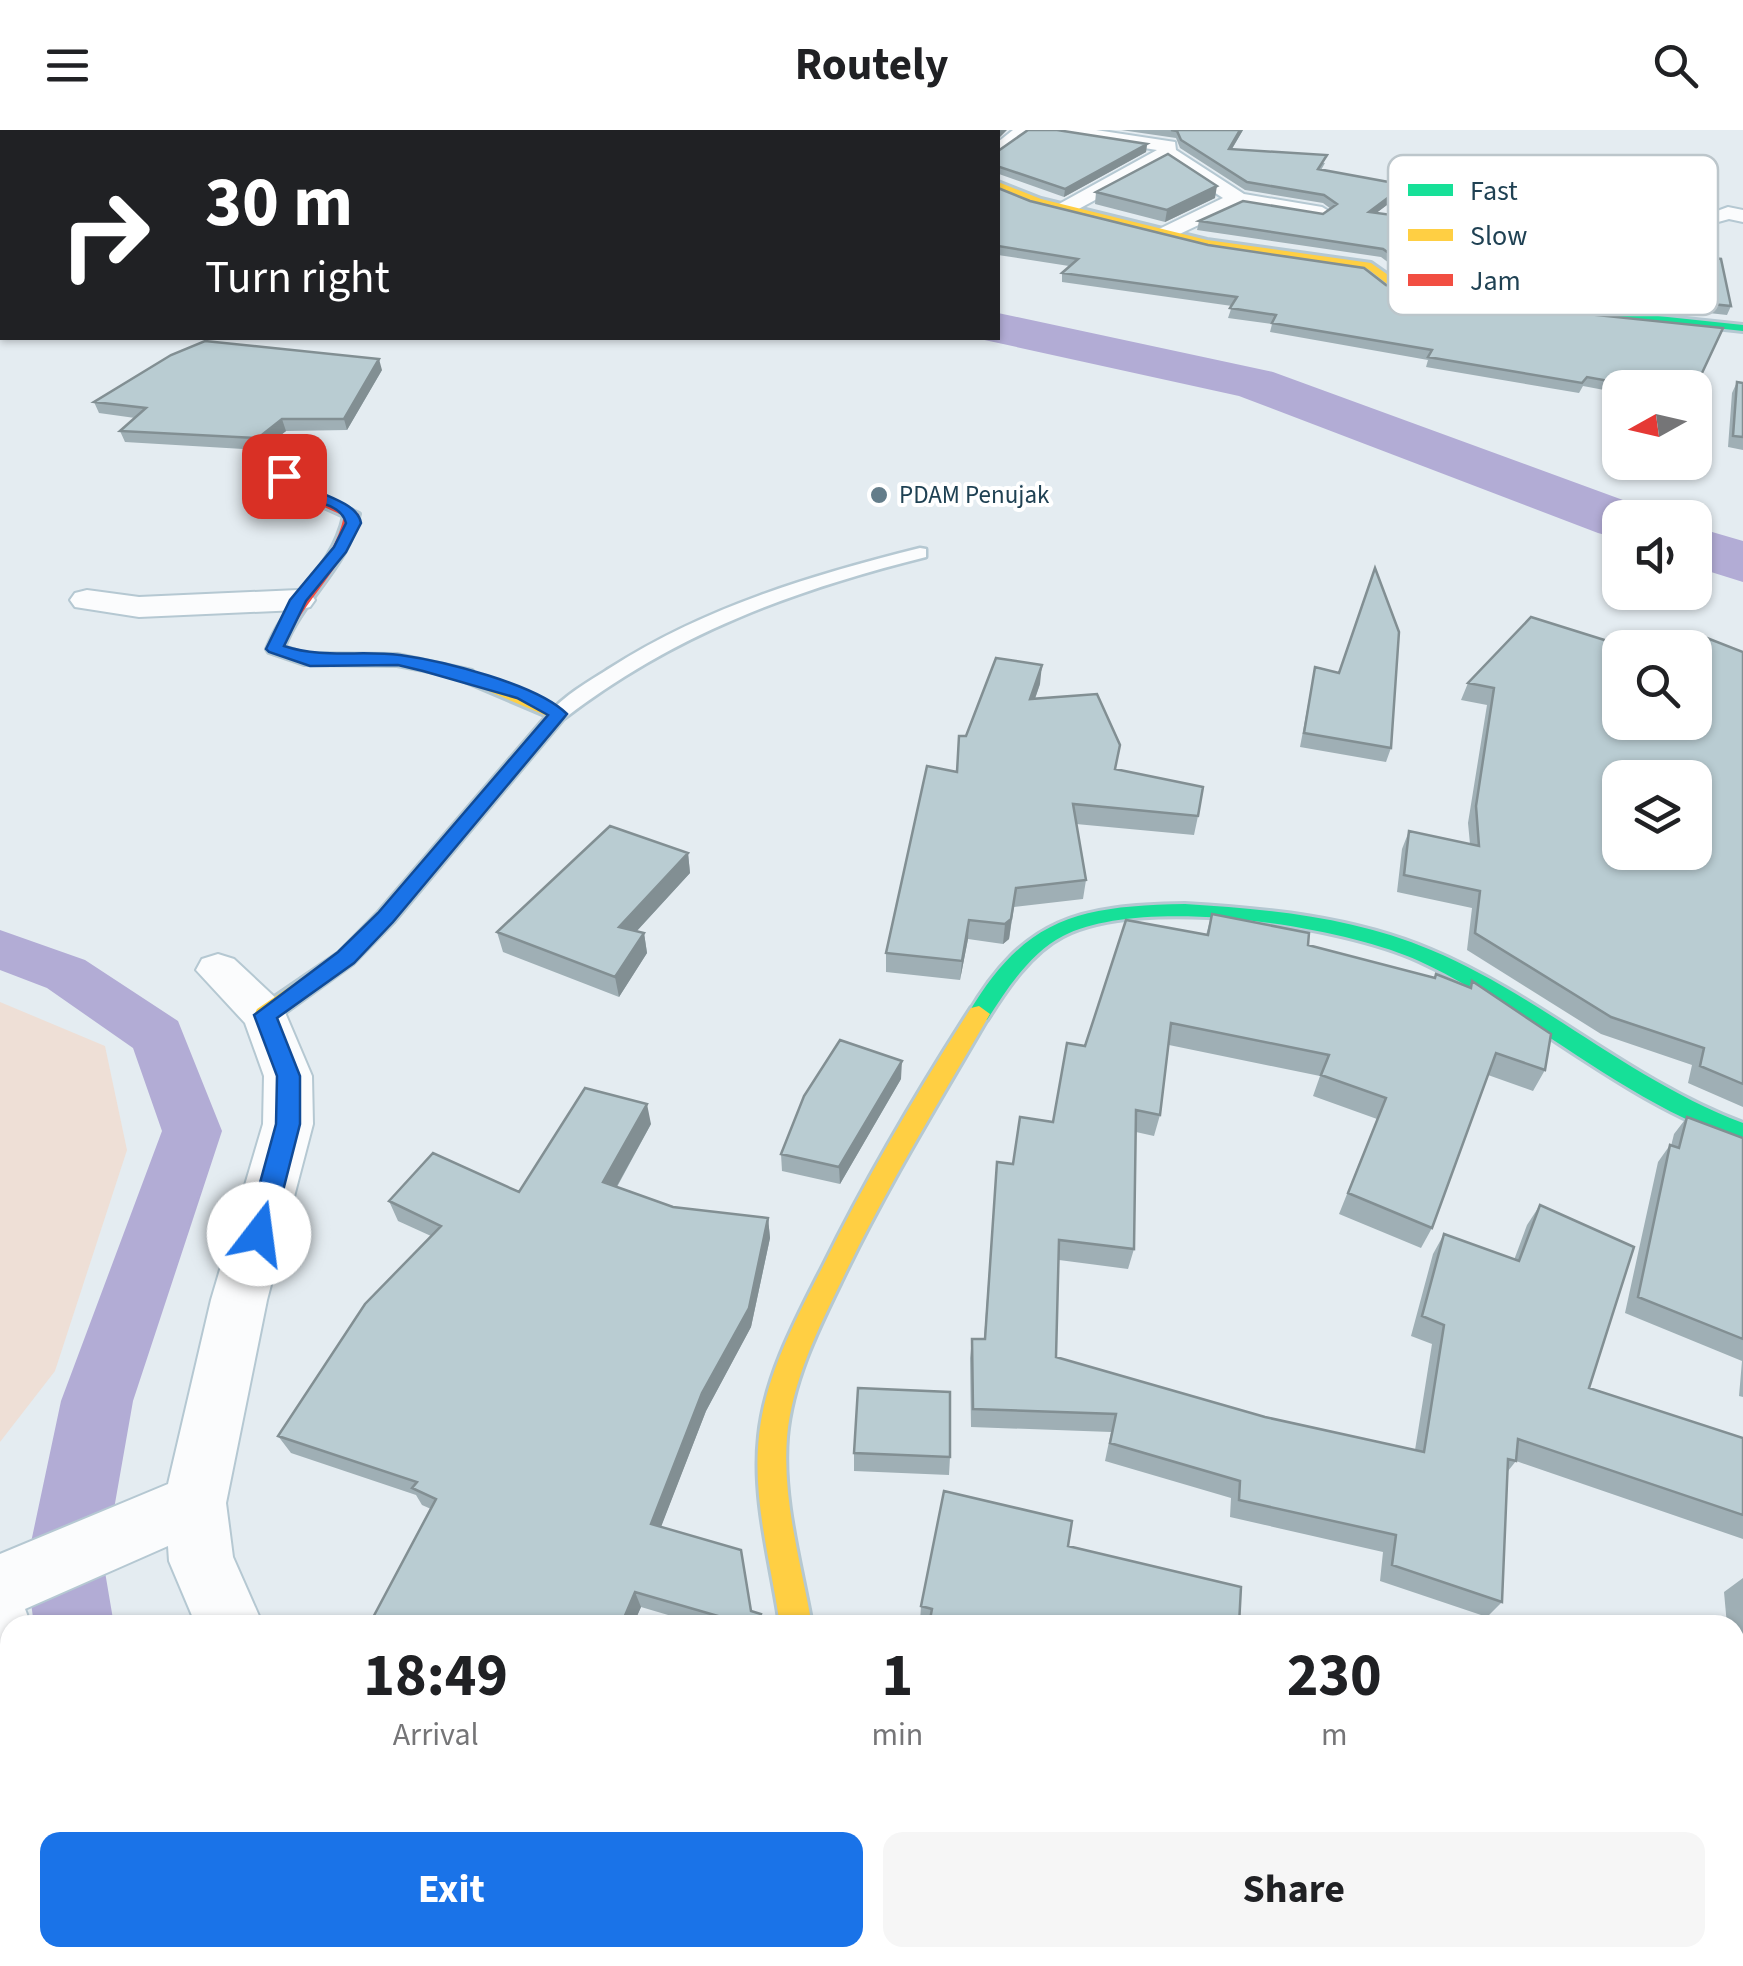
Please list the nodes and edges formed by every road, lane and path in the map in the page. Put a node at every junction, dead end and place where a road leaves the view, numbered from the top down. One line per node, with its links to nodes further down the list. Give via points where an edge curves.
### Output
1 (1024, 130): 4 (street)
2 (1058, 130): 3 (street)
3 (1170, 142): 7 (street); 8 (street, via 1159,159)
4 (1000, 148)
5 (1000, 186): 8 (street)
6 (1338, 198): 7 (street, via 1285,194)
7 (1247, 201): 9 (street); 12 (street)
8 (1066, 208): 12 (street)
9 (1322, 213)
10 (1718, 216): 11 (street)
11 (1743, 216)
12 (1164, 234): 13 (street, via 1361,264)
13 (1388, 279)
14 (1620, 315): 15 (street)
15 (1743, 328)
16 (284, 476): 19 (street, via 297,491 342,507 354,523)
17 (920, 553): 20 (lane, via 759,598 664,642)
18 (87, 600): 19 (street, via 139,607)
19 (298, 600): 20 (street, via 276,639 275,649 288,656 398,660 523,694)
20 (558, 714): 22 (street, via 386,918 346,958)
21 (218, 970): 22 (street)
22 (265, 1015): 24 (street, via 288,1076 288,1124 239,1300)
23 (1743, 1134): 28 (street, via 1676,1109 1451,968 1400,944 1244,914 1130,913 1060,928 1035,941 937,1075 788,1367 770,1461)
24 (195, 1504): 25 (street); 27 (street, via 200,1561)
25 (12, 1584): 26 (street)
26 (4, 1615)
27 (225, 1615)
28 (794, 1615)

